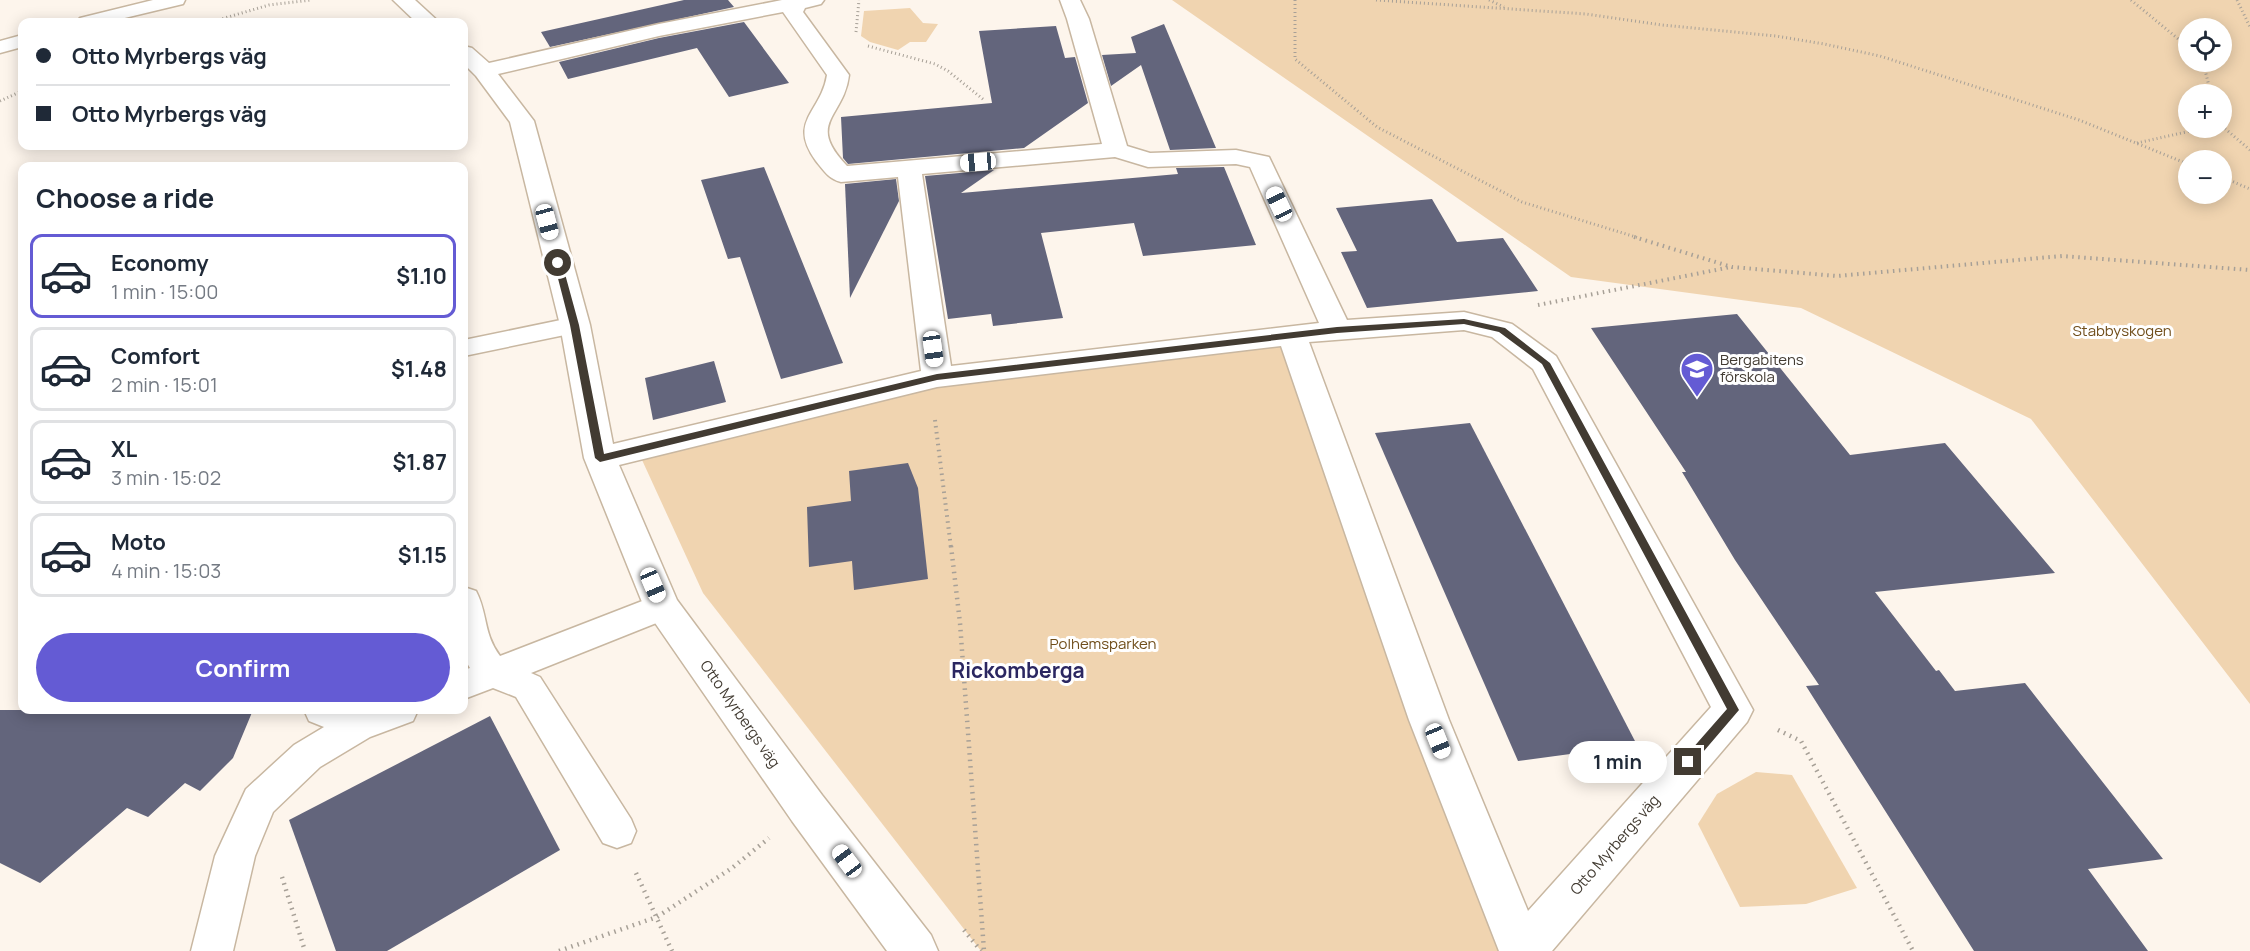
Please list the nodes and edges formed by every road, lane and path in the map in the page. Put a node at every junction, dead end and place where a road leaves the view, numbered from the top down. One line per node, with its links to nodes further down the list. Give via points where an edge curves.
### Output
1 (176, 0): 13 (lane)
2 (311, 0): 14 (path, via 269,5)
3 (403, 0): 15 (street)
4 (860, 0): 17 (path)
5 (1070, 0): 29 (street)
6 (1295, 0): 35 (path, via 1295,59 1377,127 1522,202)
7 (1376, 0): 12 (path)
8 (1490, 0): 12 (path)
9 (2131, 0): 18 (path)
10 (2237, 0): 16 (path)
11 (806, 2): 22 (street); 32 (street, via 793,12 838,75 836,92 819,115 814,134 822,154 841,174)
12 (1507, 9): 28 (path, via 1586,14 1824,44 1880,56)
13 (103, 18)
14 (225, 18)
15 (423, 18)
16 (2250, 27)
17 (855, 34)
18 (2178, 39)
19 (18, 41): 21 (lane)
20 (861, 42): 24 (path, via 872,49 948,70)
21 (0, 47)
22 (474, 62): 37 (street, Otto Myrbergs väg, via 522,121)
23 (18, 93): 25 (path)
24 (984, 100)
25 (0, 101)
26 (2178, 133): 28 (path)
27 (2232, 135): 30 (path)
28 (2137, 142): 31 (path)
29 (1116, 150): 32 (street); 38 (street, via 1148,160 1236,157 1260,162)
30 (2250, 150)
31 (2178, 160)
32 (909, 168): 42 (street)
33 (2232, 181): 34 (path)
34 (2250, 189)
35 (1732, 267): 36 (path, via 1837,276 2062,256); 39 (path, via 1520,310)
36 (2250, 270)
37 (574, 325): 41 (lane); 43 (street, Otto Myrbergs väg)
38 (1337, 330): 39 (street, via 1464,321); 40 (street)
39 (1502, 330): 47 (street, via 1545,363)
40 (1292, 336): 42 (street); 60 (street, via 1429,720)
41 (468, 347)
42 (937, 377): 43 (street); 59 (path, via 935,418 960,623)
43 (600, 458): 44 (street, Otto Myrbergs väg)
44 (662, 607): 46 (lane); 51 (street, Otto Myrbergs väg)
45 (468, 620): 46 (lane)
46 (478, 679): 52 (lane, via 528,687)
47 (1733, 710): 60 (street, Otto Myrbergs väg); 61 (path, via 1801,741)
48 (331, 714): 50 (lane)
49 (388, 714): 50 (lane)
50 (357, 726): 55 (lane, via 307,756 259,801 235,856)
51 (807, 808): 53 (path, via 732,867); 58 (street, Otto Myrbergs väg)
52 (617, 831): 53 (path)
53 (657, 917): 56 (path); 57 (path)
54 (959, 923): 59 (path)
55 (212, 951)
56 (560, 951)
57 (672, 951)
58 (915, 951)
59 (982, 951)
60 (1522, 951)
61 (1913, 951)

